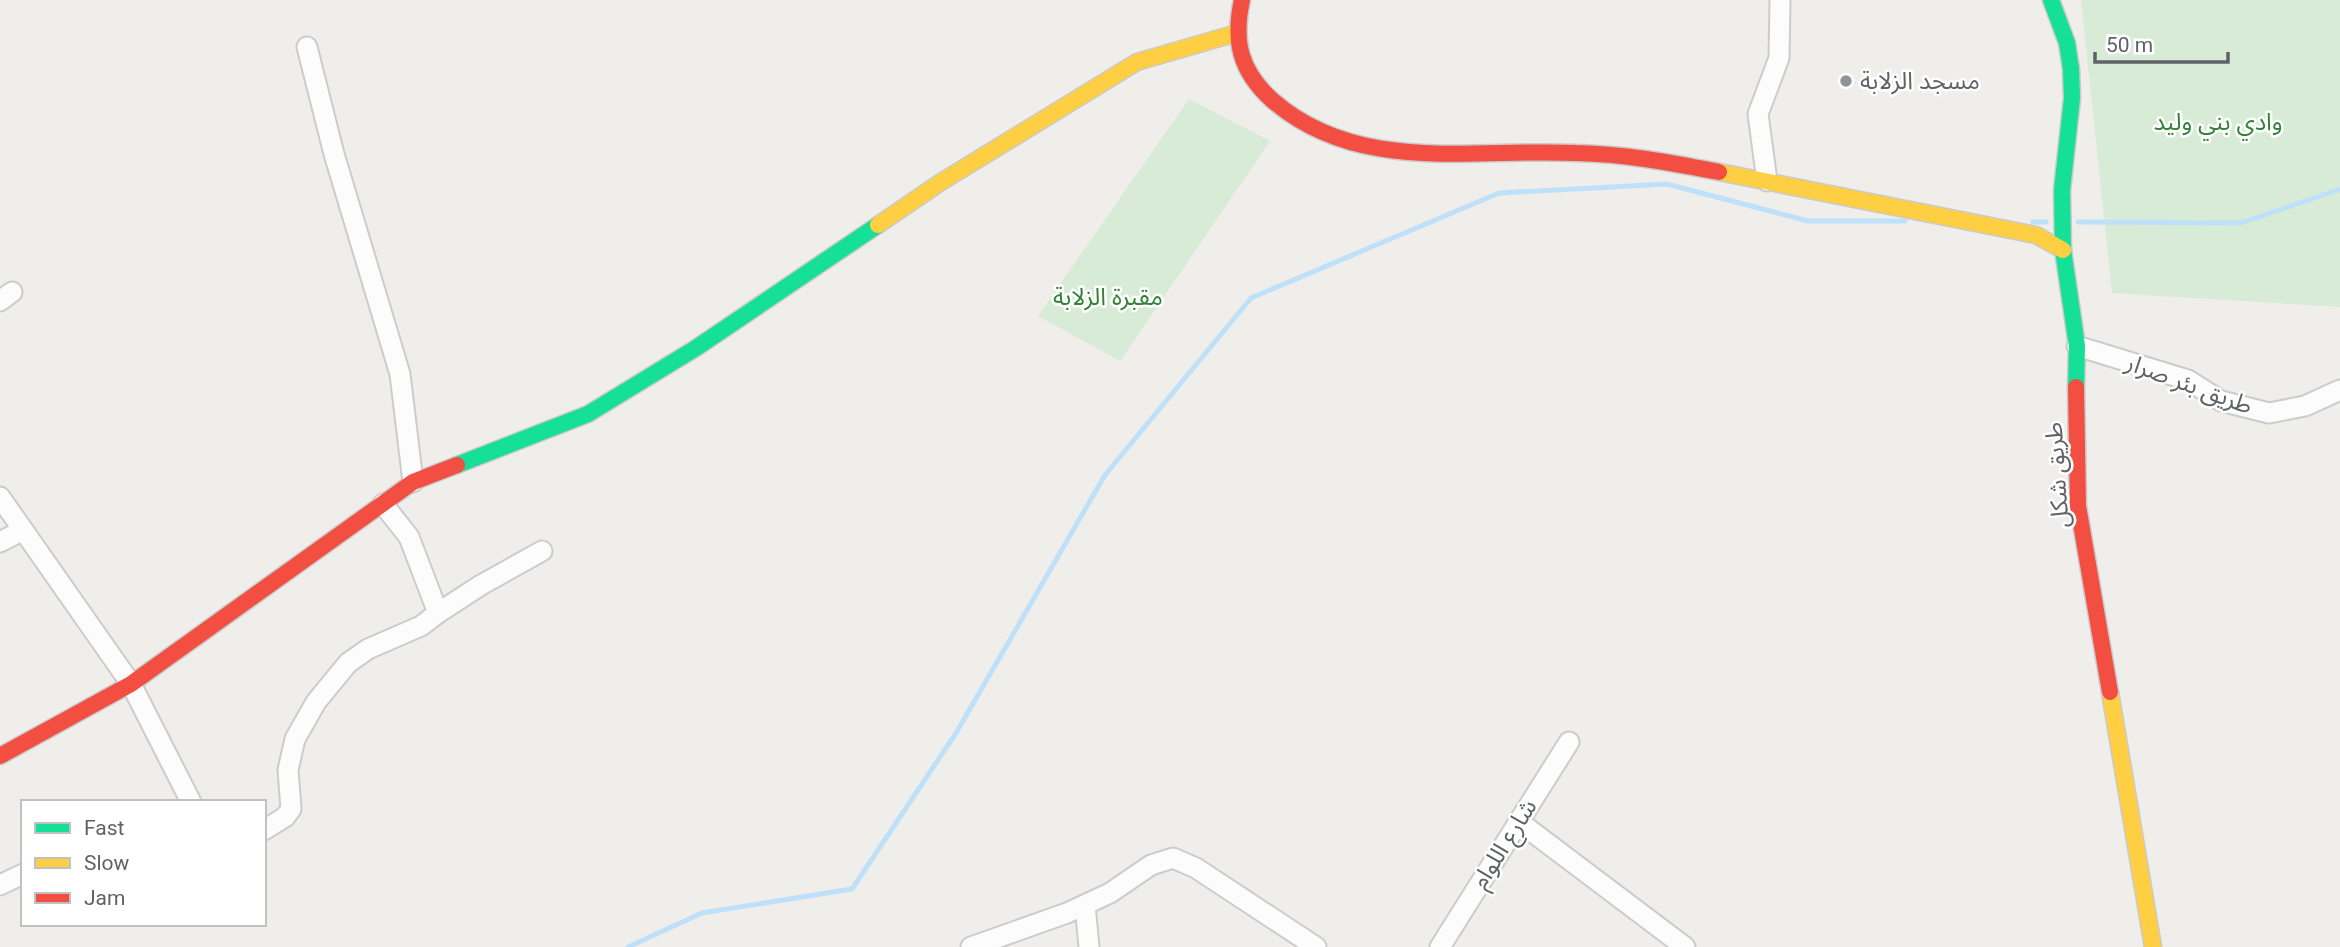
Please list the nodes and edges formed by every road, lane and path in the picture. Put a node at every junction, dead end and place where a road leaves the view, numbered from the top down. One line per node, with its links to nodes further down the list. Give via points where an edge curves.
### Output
1 (1242, 0): 4 (street)
2 (1780, 0): 6 (street, via 1779,58 1758,114)
3 (2051, 0): 7 (street, طريق شكل, via 2067,43 2072,99 2062,190)
4 (1237, 33): 6 (street, via 1255,83 1281,108 1343,142 1373,150 1454,154 1609,154); 10 (street, via 1137,62 941,182 696,348 587,414)
5 (307, 47): 10 (street, via 400,374)
6 (1767, 181): 7 (street, via 2036,235)
7 (2063, 250): 8 (street, طريق شكل)
8 (2077, 346): 9 (street, طريق بئر صرار, via 2188,380 2221,401 2269,413 2305,406); 31 (street, طريق شكل, via 2078,506)
9 (2340, 390)
10 (412, 482): 12 (street)
11 (0, 497): 13 (street)
12 (383, 504): 16 (street, via 409,537); 17 (street)
13 (23, 530): 14 (street); 17 (street)
14 (0, 542)
15 (542, 551): 16 (street)
16 (438, 612): 22 (street, via 410,633 368,649 326,687 295,739 288,770 291,809)
17 (131, 684): 19 (street); 20 (street)
18 (1569, 742): 21 (street, شارع اللوام)
19 (0, 756)
20 (184, 800)
21 (1518, 821): 29 (street, شارع اللوام); 30 (street)
22 (266, 829)
23 (21, 875): 24 (street)
24 (0, 885)
25 (1085, 905): 26 (street); 27 (street); 28 (street, via 1151,865 1173,858 1196,868)
26 (971, 947)
27 (1089, 947)
28 (1316, 947)
29 (1440, 947)
30 (1685, 947)
31 (2153, 947)

